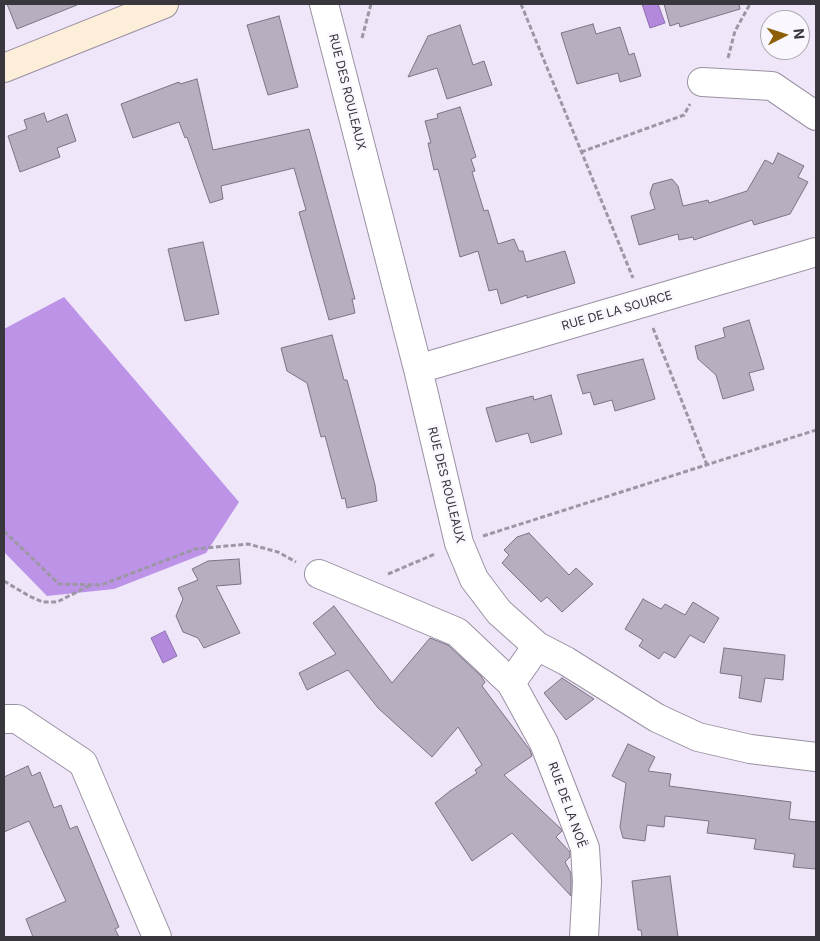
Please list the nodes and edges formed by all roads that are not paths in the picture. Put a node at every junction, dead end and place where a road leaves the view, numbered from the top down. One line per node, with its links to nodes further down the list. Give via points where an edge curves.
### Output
1 (164, 4): 3 (street)
2 (324, 4): 7 (street, RUE DES ROULEAUX)
3 (4, 68)
4 (712, 82): 5 (street, via 772,86)
5 (816, 116)
6 (816, 252): 7 (street, RUE DE LA SOURCE)
7 (418, 369): 9 (street, RUE DES ROULEAUX, via 459,543 474,579 499,612)
8 (319, 574): 10 (street, RUE DE LA NOË, via 456,632)
9 (538, 646): 10 (street); 12 (street, RUE DES ROULEAUX, via 657,718 698,737 750,749)
10 (511, 683): 14 (street, RUE DE LA NOË, via 544,743 585,848)
11 (4, 719): 13 (street, via 17,719 82,763)
12 (816, 757)
13 (156, 937)
14 (584, 937)

